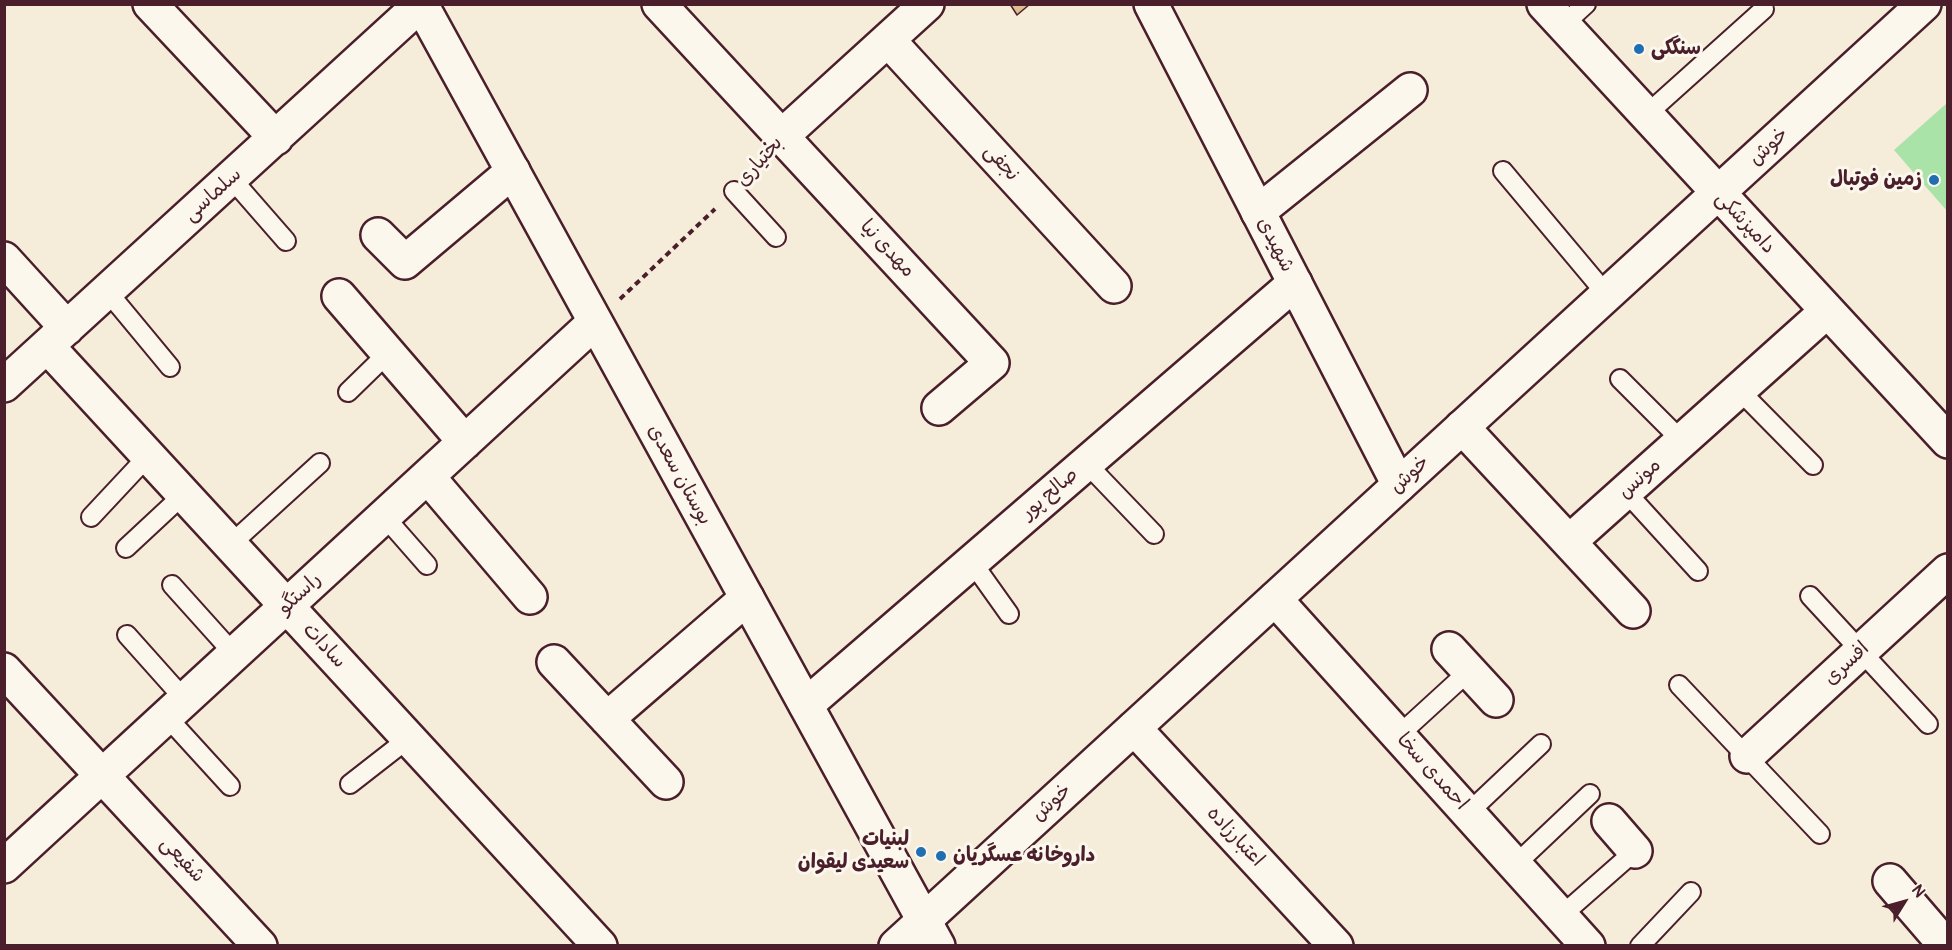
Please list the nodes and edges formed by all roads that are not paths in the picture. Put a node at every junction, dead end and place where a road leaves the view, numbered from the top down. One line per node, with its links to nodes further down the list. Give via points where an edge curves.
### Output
1 (421, 4): 13 (street, سلماسی); 14 (street, بوستان سعدی)
2 (659, 4): 12 (street, مهدی نیا)
3 (927, 4): 9 (street, بختیاری)
4 (1151, 4): 19 (street, شهیدی)
5 (1919, 6): 18 (street, خوش)
6 (159, 8): 13 (street)
7 (1764, 9): 11 (lane)
8 (1564, 11): 11 (street, دامپزشکی)
9 (888, 40): 12 (street, بختیاری); 25 (street, نجفی)
10 (1410, 90): 19 (street)
11 (1646, 115): 18 (street, دامپزشکی)
12 (782, 136): 38 (street, مهدی نیا, via 992,363)
13 (276, 138): 16 (street, سلماسی)
14 (513, 171): 20 (street, via 405,262); 30 (street, بوستان سعدی)
15 (1503, 171): 27 (lane)
16 (231, 178): 22 (lane); 26 (street, سلماسی)
17 (734, 191): 21 (lane)
18 (1718, 194): 27 (street, خوش); 29 (street, دامپزشکی)
19 (1258, 212): 24 (street, شهیدی)
20 (378, 235)
21 (776, 237)
22 (286, 241)
23 (4, 258): 31 (street, سادات)
24 (1295, 283): 45 (street, صالح پور); 48 (street, شهیدی)
25 (1114, 286)
26 (107, 291): 31 (street, سلماسی); 33 (lane)
27 (1607, 295): 39 (street, خوش)
28 (339, 296): 32 (street)
29 (1827, 311): 36 (street, مونس); 41 (street, دامپزشکی)
30 (595, 322): 42 (street, راستگو); 64 (street, بوستان سعدی)
31 (57, 337): 35 (street, سلماسی); 43 (street, سادات)
32 (388, 353): 37 (lane); 42 (street)
33 (170, 367)
34 (1620, 379): 40 (lane)
35 (4, 385)
36 (1739, 390): 40 (street, مونس); 46 (lane)
37 (348, 392)
38 (939, 408)
39 (1462, 427): 48 (street, خوش); 54 (street)
40 (1682, 441): 49 (street, مونس)
41 (1947, 441)
42 (465, 442): 47 (street, راستگو)
43 (148, 456): 50 (street, سادات); 52 (lane)
44 (320, 463): 55 (lane)
45 (1086, 463): 53 (lane); 57 (street, صالح پور)
46 (1813, 465)
47 (428, 477): 51 (street, راستگو); 63 (street)
48 (1399, 485): 65 (street, خوش)
49 (1626, 492): 54 (street, مونس); 59 (lane)
50 (184, 494): 55 (street, سادات); 56 (lane)
51 (384, 516): 58 (lane); 66 (street, راستگو)
52 (91, 517)
53 (1154, 534)
54 (1569, 542): 67 (street)
55 (230, 545): 66 (street, سادات)
56 (126, 548)
57 (972, 562): 68 (lane); 77 (street, صالح پور)
58 (427, 565)
59 (1698, 571)
60 (1947, 571): 70 (street, افسری)
61 (172, 585): 71 (lane)
62 (1810, 596): 70 (lane)
63 (530, 597)
64 (747, 598): 77 (street, بوستان سعدی); 79 (street)
65 (1275, 599): 81 (street, خوش); 82 (street, احمدی سخا)
66 (287, 606): 71 (street, راستگو); 83 (street, سادات)
67 (1633, 611)
68 (1009, 614)
69 (127, 635): 78 (lane)
70 (1861, 650): 80 (lane); 85 (street, افسری)
71 (234, 654): 78 (street, راستگو)
72 (1459, 660): 76 (street); 82 (lane)
73 (554, 662): 79 (street)
74 (4, 670): 86 (street, شفیعی)
75 (1679, 685): 85 (lane)
76 (1496, 700)
77 (806, 705): 100 (street, بوستان سعدی)
78 (176, 708): 86 (street, راستگو); 89 (lane)
79 (607, 719): 87 (street)
80 (1928, 724)
81 (1134, 728): 100 (street, خوش); 104 (street, اعتبارزاده)
82 (1399, 735): 91 (street, احمدی سخا)
83 (409, 738): 88 (lane); 102 (street, سادات)
84 (1541, 744): 91 (lane)
85 (1747, 756): 93 (lane)
86 (103, 775): 95 (street, راستگو); 101 (street, شفیعی)
87 (666, 782)
88 (350, 784)
89 (230, 786)
90 (1590, 794): 96 (lane)
91 (1468, 813): 96 (street, احمدی سخا)
92 (1609, 821): 94 (street)
93 (1820, 834)
94 (1635, 851): 99 (lane)
95 (9, 853)
96 (1515, 865): 99 (street, احمدی سخا)
97 (1890, 881): 107 (street)
98 (1691, 892): 106 (lane)
99 (1561, 916): 105 (street, احمدی سخا)
100 (931, 933): 103 (street, خوش)
101 (260, 945)
102 (600, 945)
103 (896, 945)
104 (1336, 945)
105 (1588, 945)
106 (1640, 945)
107 (1946, 945)

